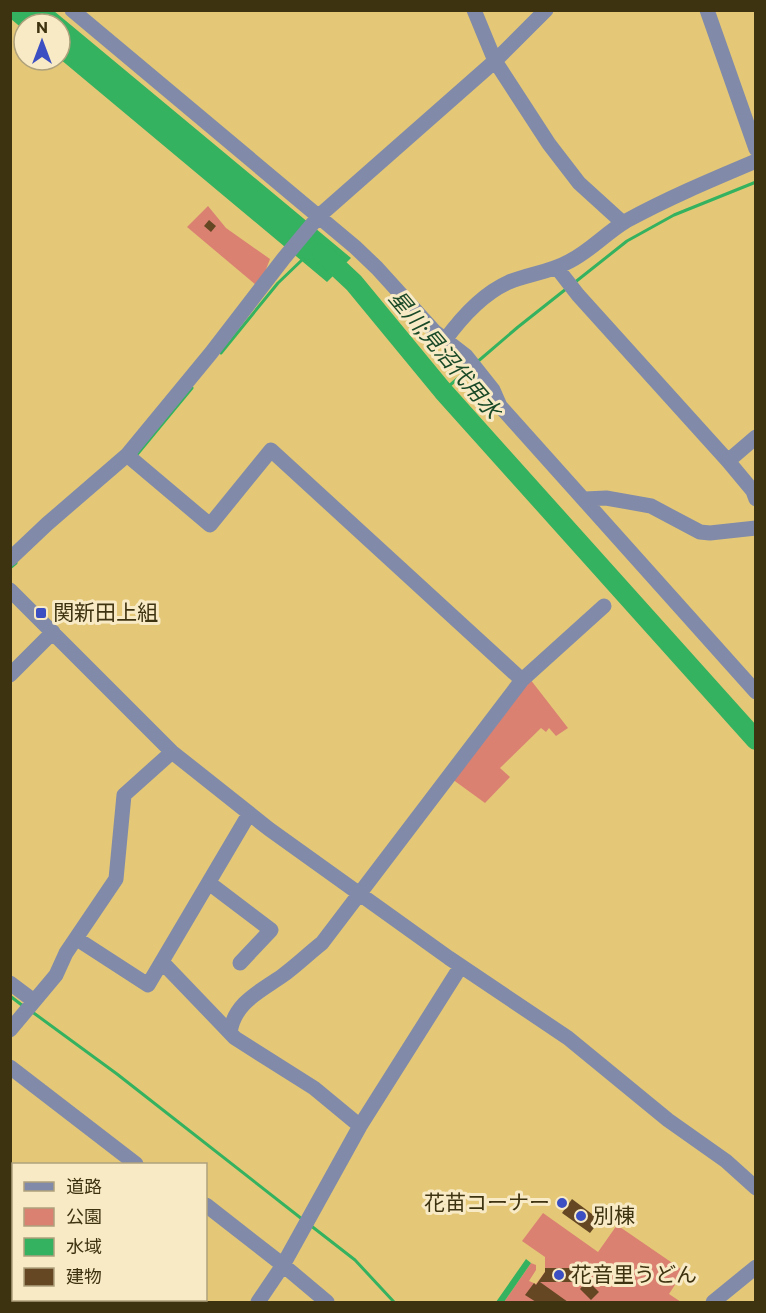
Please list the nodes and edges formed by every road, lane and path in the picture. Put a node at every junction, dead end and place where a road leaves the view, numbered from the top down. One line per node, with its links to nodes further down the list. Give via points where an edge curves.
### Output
1 (72, 10): 8 (street)
2 (474, 10): 5 (street)
3 (546, 10): 5 (street)
4 (706, 10): 6 (street)
5 (495, 61): 8 (street); 9 (street, via 579,183)
6 (756, 149)
7 (756, 161): 9 (street, via 678,194)
8 (317, 219): 11 (street, via 377,267); 13 (street)
9 (623, 223): 10 (street, via 572,260)
10 (561, 273): 11 (street, via 510,282 491,291); 14 (street)
11 (445, 340): 16 (street, via 466,356 493,390 500,406)
12 (756, 437): 14 (street)
13 (127, 455): 18 (street); 23 (street, via 210,525 271,450)
14 (728, 461): 15 (street)
15 (756, 499)
16 (585, 500): 17 (street, via 606,498 651,506 700,532); 24 (street)
17 (756, 528)
18 (10, 559)
19 (10, 590): 21 (street)
20 (604, 606): 23 (street)
21 (53, 633): 22 (street); 25 (street)
22 (10, 675)
23 (522, 680): 28 (street)
24 (752, 684)
25 (172, 752): 26 (street); 29 (street, via 124,795 116,879)
26 (249, 814): 27 (street); 28 (street)
27 (209, 883): 30 (street); 31 (street, via 271,930)
28 (359, 893): 32 (street); 36 (street, via 322,943 241,1006)
29 (77, 939): 30 (street, via 148,985); 34 (street, via 56,975)
30 (162, 962): 36 (street)
31 (240, 963)
32 (460, 966): 38 (street); 40 (street, via 568,1038)
33 (10, 983): 34 (street)
34 (34, 1001): 35 (street)
35 (10, 1030)
36 (230, 1033): 38 (street, via 314,1088)
37 (10, 1067): 39 (street)
38 (360, 1126): 42 (street)
39 (135, 1163)
40 (756, 1188)
41 (207, 1206): 42 (street)
42 (283, 1265): 44 (street); 45 (street)
43 (756, 1267): 46 (street)
44 (258, 1302)
45 (327, 1302)
46 (713, 1302)

